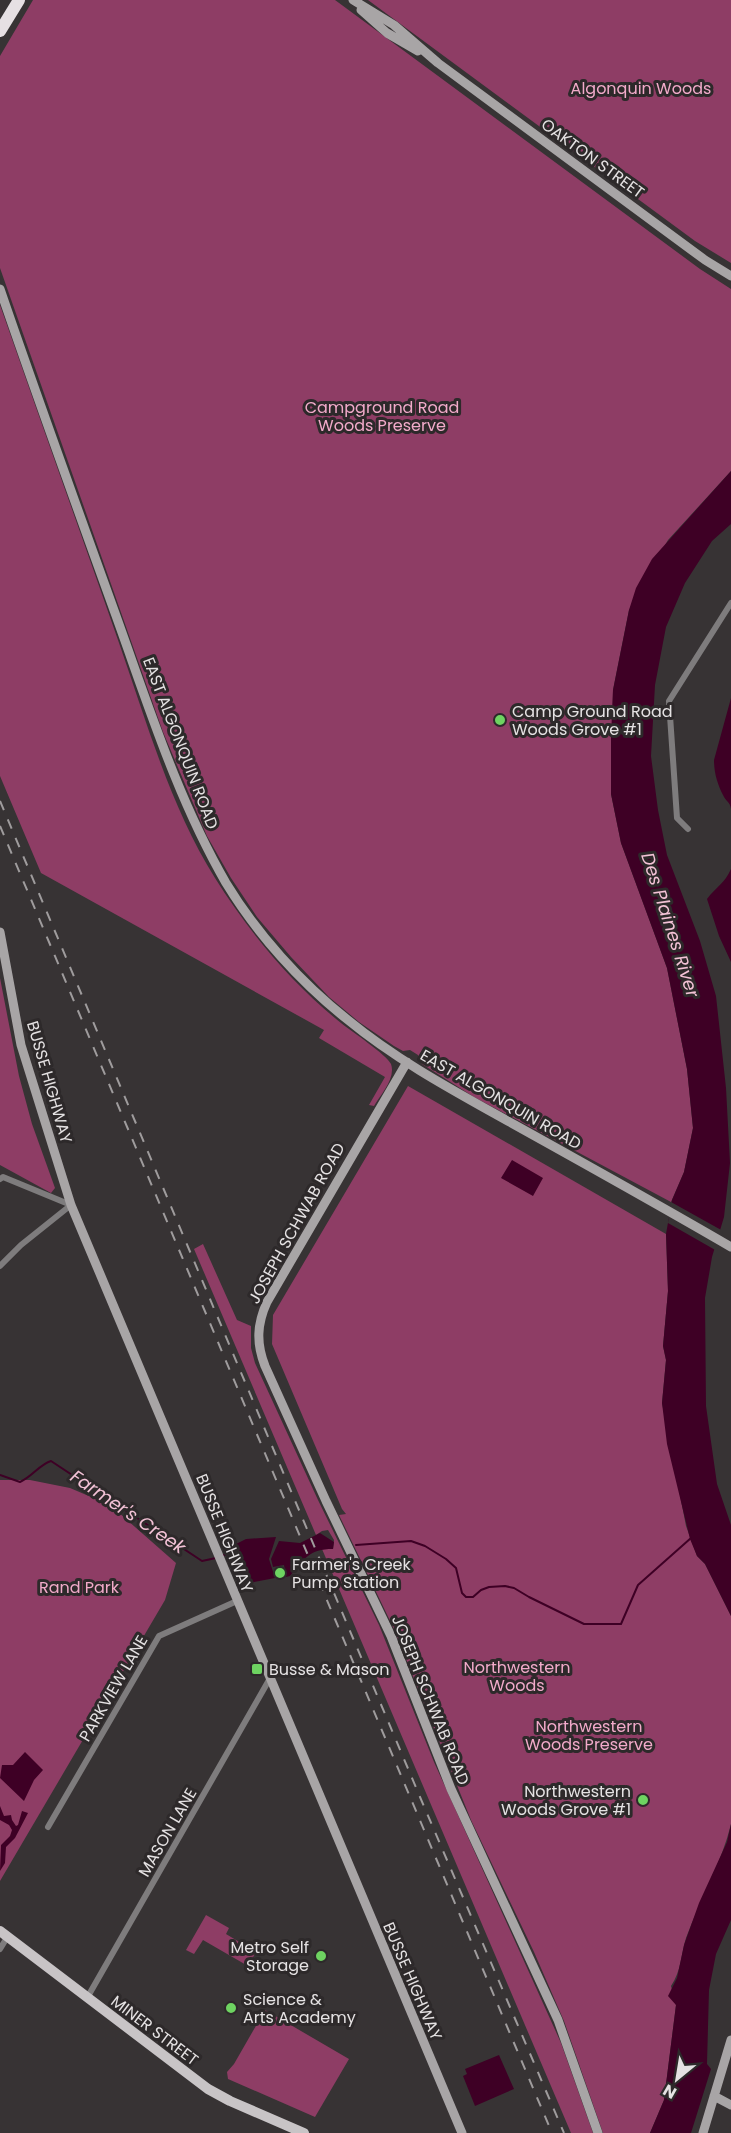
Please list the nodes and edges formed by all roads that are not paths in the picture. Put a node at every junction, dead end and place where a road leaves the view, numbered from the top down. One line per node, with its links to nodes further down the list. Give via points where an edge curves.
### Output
1 (18, 0): 3 (highway)
2 (352, 0): 4 (main road, OAKTON STREET, via 394,25 438,63)
3 (0, 31)
4 (731, 276)
5 (0, 289): 9 (main road, EAST ALGONQUIN ROAD, via 171,770 203,841 242,906 286,962 346,1019)
6 (731, 603): 7 (street, via 669,701 676,818)
7 (688, 829)
8 (0, 932): 11 (main road, BUSSE HIGHWAY, via 21,1045)
9 (407, 1062): 12 (main road, EAST ALGONQUIN ROAD); 25 (main road, JOSEPH SCHWAB ROAD, via 267,1302 259,1325 259,1345 326,1501 391,1636 451,1789 558,2020)
10 (0, 1179): 11 (street)
11 (71, 1205): 13 (street); 14 (main road, BUSSE HIGHWAY)
12 (727, 1244)
13 (0, 1266)
14 (237, 1601): 15 (main road, BUSSE HIGHWAY); 16 (street, PARKVIEW LANE, via 159,1636)
15 (269, 1680): 19 (street, MASON LANE); 24 (main road, BUSSE HIGHWAY)
16 (48, 1827)
17 (4, 1933): 18 (street); 19 (main road, MINER STREET)
18 (0, 1949)
19 (87, 1998): 23 (main road, MINER STREET, via 208,2089)
20 (731, 2040): 21 (main road)
21 (714, 2096): 22 (main road); 26 (main road)
22 (731, 2104)
23 (304, 2133)
24 (462, 2133)
25 (598, 2133)
26 (703, 2133)

